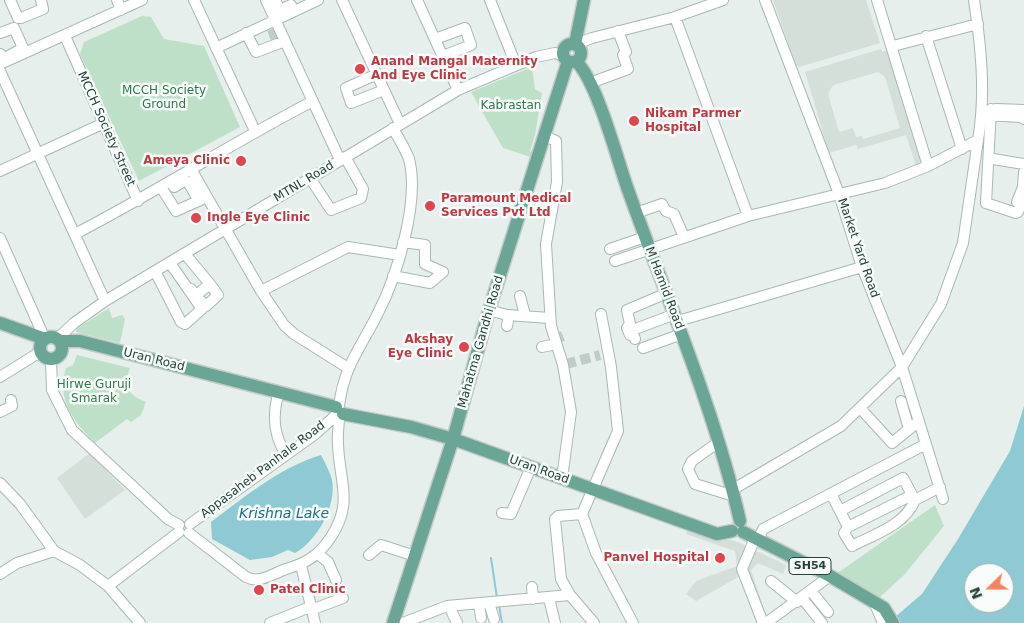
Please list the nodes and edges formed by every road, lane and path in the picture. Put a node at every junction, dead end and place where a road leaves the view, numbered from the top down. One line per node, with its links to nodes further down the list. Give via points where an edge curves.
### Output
1 (10, 0): 2 (street, via 20,18 43,9)
2 (41, 0)
3 (142, 0): 17 (street)
4 (194, 0): 29 (street)
5 (266, 0): 19 (street)
6 (275, 0): 19 (street)
7 (318, 0): 16 (street)
8 (342, 0): 36 (street)
9 (417, 0): 39 (street)
10 (490, 0): 34 (street)
11 (584, 0): 27 (main road)
12 (723, 0): 18 (street)
13 (765, 0): 63 (street, Market Yard Road)
14 (878, 0): 28 (street)
15 (974, 0): 20 (street)
16 (303, 2): 19 (street)
17 (119, 5): 24 (street)
18 (675, 17): 21 (street); 68 (street)
19 (273, 21): 23 (street); 26 (street)
20 (978, 24): 25 (street); 42 (street)
21 (618, 31): 27 (street); 37 (street, via 628,69)
22 (0, 33): 30 (street, via 14,28)
23 (246, 33): 26 (street, via 256,52); 29 (street)
24 (65, 36): 30 (street); 44 (street, MCCH Society Street)
25 (926, 36): 28 (street); 50 (street)
26 (280, 41): 40 (street)
27 (577, 46): 32 (main road, via 566,46)
28 (893, 46): 55 (street)
29 (216, 48): 47 (street)
30 (22, 52): 31 (street, via 5,58); 33 (street)
31 (0, 54)
32 (569, 59): 34 (street, MTNL Road, via 555,53); 37 (main road, M Hamid Road, via 586,74); 48 (main road, Mahatma Gandhi Road)
33 (0, 64)
34 (516, 65): 39 (street, MTNL Road)
35 (0, 71): 51 (street)
36 (377, 74): 38 (street); 38 (street, via 346,88 351,104)
37 (590, 83): 67 (main road, M Hamid Road)
38 (384, 90): 45 (street)
39 (458, 90): 45 (street, MTNL Road)
40 (313, 101): 47 (street, MCCH Society Street); 52 (street)
41 (1024, 110): 42 (street)
42 (986, 112): 43 (street); 49 (street); 64 (street, via 986,203 1016,213)
43 (1024, 119)
44 (104, 123): 51 (street); 66 (street, MCCH Society Street)
45 (397, 126): 52 (street, MTNL Road); 73 (street, via 411,174 410,214)
46 (996, 129): 53 (street)
47 (255, 131): 56 (street, MCCH Society Street)
48 (545, 136): 87 (main road, Mahatma Gandhi Road); 92 (street, via 556,141 557,177 546,244 550,270)
49 (978, 140): 50 (street); 105 (street, via 963,243 941,304)
50 (962, 149): 55 (street)
51 (37, 153): 57 (street); 70 (street)
52 (343, 159): 59 (street, MTNL Road); 59 (street, via 363,189 361,198 331,210)
53 (992, 159): 54 (street); 58 (street, via 989,192 1004,206 1015,206)
54 (1024, 164)
55 (928, 166): 63 (street, via 885,183)
56 (191, 169): 60 (street, MCCH Society Street); 61 (street)
57 (0, 171)
58 (1024, 172)
59 (310, 178): 69 (street, MTNL Road)
60 (175, 182): 61 (street, via 188,182); 62 (street, MCCH Society Street)
61 (197, 189): 65 (street)
62 (163, 190): 65 (street, via 176,212); 66 (street, MCCH Society Street)
63 (839, 194): 68 (street); 80 (street, Market Yard Road)
64 (1024, 197)
65 (203, 199): 69 (street)
66 (138, 201): 70 (street)
67 (636, 213): 71 (street, via 662,204 666,211 674,214); 74 (main road, M Hamid Road)
68 (748, 216): 71 (street)
69 (225, 230): 76 (street, MTNL Road); 83 (street)
70 (75, 234): 86 (street)
71 (684, 237): 74 (street)
72 (0, 238): 100 (street)
73 (403, 242): 77 (street); 82 (street, via 425,245 425,264 443,272 430,284)
74 (647, 242): 75 (street); 78 (street); 84 (main road, M Hamid Road)
75 (610, 249)
76 (184, 254): 79 (street, MTNL Road); 79 (street, via 210,284 195,296)
77 (400, 255): 82 (street); 83 (street, via 348,247)
78 (615, 261)
79 (171, 262): 81 (street, MTNL Road); 81 (street, via 202,309 186,324 181,322)
80 (862, 267): 91 (street); 105 (street, Market Yard Road)
81 (155, 271): 86 (street, MTNL Road)
82 (393, 276): 106 (street, via 378,313)
83 (261, 291): 106 (street, via 289,330)
84 (667, 293): 91 (main road, M Hamid Road); 98 (street, via 627,310 630,324 627,328)
85 (520, 296): 90 (street)
86 (104, 301): 100 (street, MTNL Road)
87 (489, 310): 89 (street); 116 (main road, Mahatma Gandhi Road)
88 (601, 314): 124 (street, via 604,354 618,431)
89 (508, 315): 90 (street); 94 (street)
90 (525, 315): 92 (street)
91 (676, 317): 95 (street); 97 (main road, M Hamid Road)
92 (550, 318): 99 (street)
93 (0, 323): 100 (main road, Uran Road)
94 (508, 326)
95 (638, 328)
96 (0, 329): 100 (main road, Uran Road)
97 (682, 334): 102 (street); 117 (main road, M Hamid Road)
98 (635, 339)
99 (556, 340): 101 (street); 121 (street, via 564,364 571,412)
100 (51, 343): 103 (main road, Uran Road); 104 (main road, via 60,355); 107 (street, MTNL Road)
101 (542, 347)
102 (643, 348)
103 (135, 358): 108 (main road, Uran Road); 113 (main road, Uran Road)
104 (51, 359): 133 (street, via 52,390 72,430 168,519)
105 (902, 367): 111 (street); 114 (street, Market Yard Road)
106 (348, 368): 113 (street)
107 (0, 376)
108 (277, 399): 113 (main road, Uran Road); 119 (street, via 274,429)
109 (11, 400): 112 (street, via 12,406)
110 (901, 401): 115 (street)
111 (860, 408): 115 (street, via 890,442); 125 (street, via 841,426)
112 (0, 412)
113 (338, 412): 116 (main road, Uran Road); 119 (street, Appasaheb Panhale Road); 136 (street, via 344,505 336,530)
114 (919, 421): 115 (street); 118 (street, Market Yard Road)
115 (909, 430)
116 (452, 439): 120 (main road, Uran Road); 138 (main road, Mahatma Gandhi Road)
117 (717, 443): 125 (main road, M Hamid Road); 125 (street, via 692,461 688,469 695,484)
118 (926, 444): 123 (street, Market Yard Road); 126 (street)
119 (286, 455): 133 (street, Appasaheb Panhale Road)
120 (531, 467): 121 (main road, Uran Road); 130 (street, via 511,514)
121 (562, 478): 124 (main road, Uran Road)
122 (0, 483): 135 (street, via 20,504)
123 (940, 488): 127 (street); 128 (street, Market Yard Road)
124 (593, 490): 131 (street); 134 (main road, Uran Road, via 717,534)
125 (733, 493): 134 (main road, M Hamid Road)
126 (831, 494): 129 (street); 134 (street, via 763,530)
127 (914, 498): 129 (street, via 903,478); 132 (street); 132 (street, via 911,510 903,520 852,546 844,533)
128 (943, 499)
129 (840, 511): 132 (street)
130 (502, 514)
131 (582, 514): 147 (street, via 555,519 560,576); 167 (street, via 596,553)
132 (848, 527)
133 (184, 529): 139 (street, via 250,579 260,580); 144 (street, Appasaheb Panhale Road)
134 (746, 533): 141 (main road, Uran Road / SH54); 168 (street, via 742,569)
135 (54, 551): 140 (street, via 17,563); 144 (street)
136 (318, 554): 139 (street); 142 (street, via 328,562)
137 (369, 555): 138 (street, via 380,545)
138 (415, 556): 162 (main road, Mahatma Gandhi Road)
139 (301, 565): 154 (street)
140 (0, 574)
141 (830, 576): 146 (street); 158 (main road, Uran Road / SH54, via 884,608)
142 (336, 580)
143 (771, 581): 150 (street)
144 (108, 586): 159 (street)
145 (532, 586): 151 (street)
146 (811, 591): 150 (street); 155 (street)
147 (570, 595): 149 (street); 166 (street)
148 (343, 598): 154 (street)
149 (549, 598): 151 (street); 165 (street)
150 (800, 599): 168 (street); 169 (street)
151 (534, 600): 152 (street)
152 (492, 602): 153 (street); 156 (street); 157 (street)
153 (449, 606): 163 (street); 164 (street)
154 (310, 608): 160 (street); 161 (street)
155 (828, 612)
156 (481, 618)
157 (494, 619)
158 (884, 621)
159 (140, 623)
160 (270, 623)
161 (315, 623)
162 (393, 623)
163 (403, 623)
164 (457, 623)
165 (555, 623)
166 (594, 623)
167 (633, 623)
168 (764, 623)
169 (821, 623)

